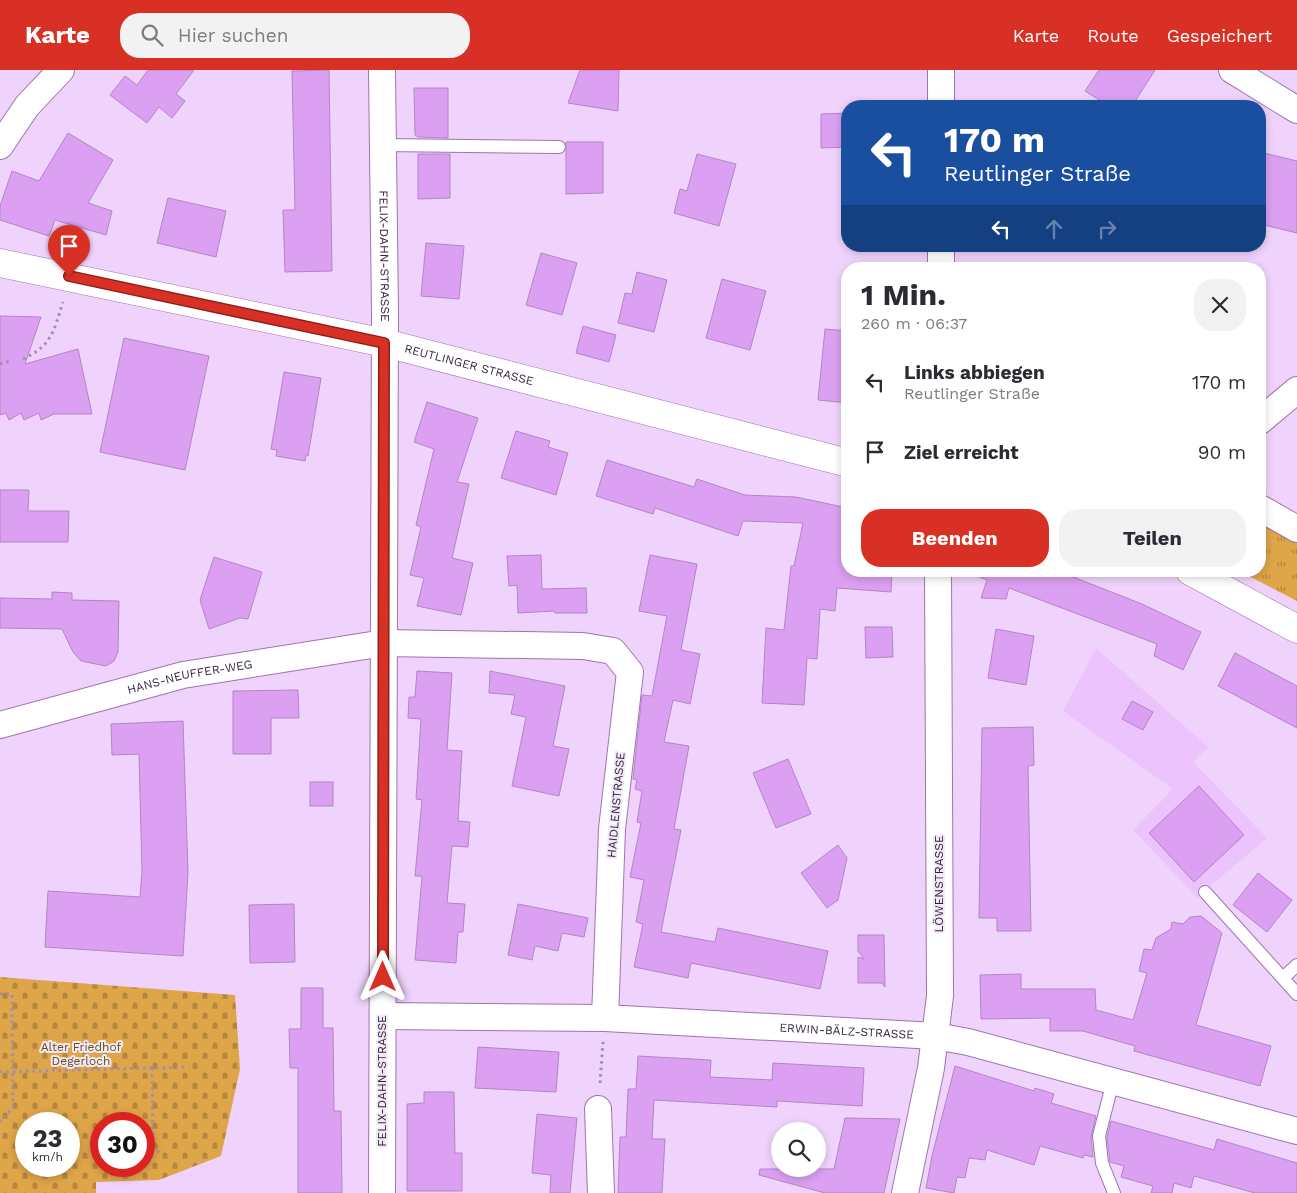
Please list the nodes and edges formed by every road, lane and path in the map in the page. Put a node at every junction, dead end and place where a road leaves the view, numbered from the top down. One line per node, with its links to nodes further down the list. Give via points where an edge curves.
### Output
1 (61, 70): 7 (street)
2 (382, 70): 8 (street, FELIX-DAHN-STRASSE)
3 (941, 70): 5 (street)
4 (1232, 70): 6 (street)
5 (941, 100)
6 (1297, 110)
7 (1, 139)
8 (383, 145): 9 (lane); 12 (street, FELIX-DAHN-STRASSE)
9 (559, 147)
10 (0, 263): 12 (street, REUTLINGER STRASSE)
11 (64, 299): 13 (path, via 52,336 37,352)
12 (384, 343): 18 (street, REUTLINGER STRASSE); 24 (street, FELIX-DAHN-STRASSE)
13 (23, 358)
14 (10, 361): 15 (path)
15 (0, 364)
16 (1297, 390): 17 (street)
17 (1266, 416)
18 (841, 461)
19 (1266, 511): 20 (street)
20 (1297, 529)
21 (938, 577): 33 (street, LÖWENSTRASSE, via 940,996)
22 (1201, 577): 23 (street)
23 (1297, 629)
24 (384, 643): 25 (street, HANS-NEUFFER-WEG, via 183,676); 31 (street, FELIX-DAHN-STRASSE); 32 (street, HAIDLENSTRASSE, via 583,646 613,651 630,672 612,829)
25 (0, 725)
26 (1205, 892): 28 (lane)
27 (1297, 965): 28 (lane)
28 (1283, 978): 30 (lane)
29 (0, 994): 37 (path, via 12,994)
30 (1297, 994)
31 (382, 1016): 32 (street, ERWIN-BÄLZ-STRASSE); 43 (street, FELIX-DAHN-STRASSE)
32 (604, 1018): 33 (street, ERWIN-BÄLZ-STRASSE); 39 (path)
33 (936, 1036): 38 (street, ERWIN-BÄLZ-STRASSE); 45 (street, LÖWENSTRASSE)
34 (189, 1066): 35 (path)
35 (152, 1068): 37 (path); 42 (path, via 153,1147)
36 (0, 1072): 37 (path)
37 (13, 1072): 40 (path, via 13,1107)
38 (1113, 1081): 41 (street, ERWIN-BÄLZ-STRASSE); 46 (lane, via 1099,1136 1102,1163)
39 (598, 1109): 44 (street)
40 (0, 1122)
41 (1297, 1131)
42 (160, 1153)
43 (382, 1193)
44 (600, 1193)
45 (905, 1193)
46 (1114, 1193)

